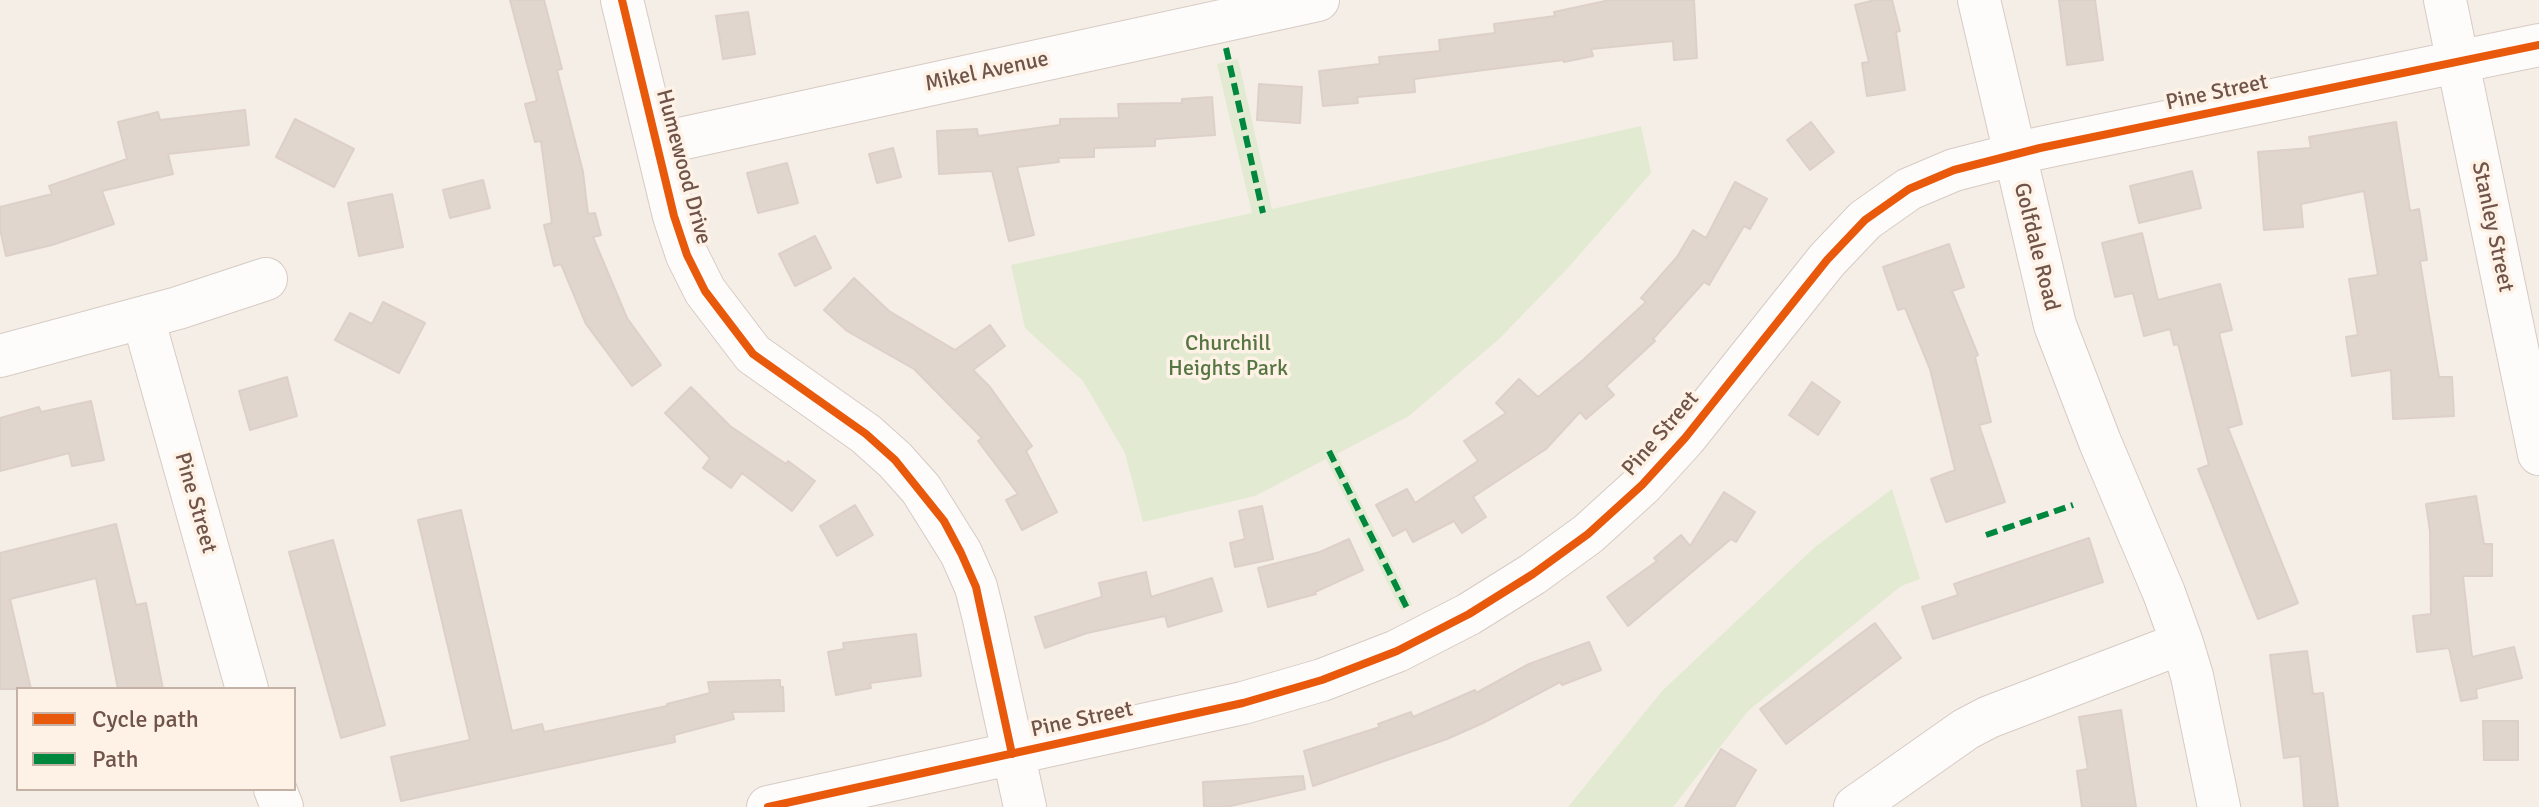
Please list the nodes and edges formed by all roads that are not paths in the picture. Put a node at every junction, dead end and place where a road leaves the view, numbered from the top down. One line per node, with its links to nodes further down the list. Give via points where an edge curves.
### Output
1 (622, 0): 7 (street, Humewood Drive)
2 (1318, 0): 7 (street, Mikel Avenue)
3 (1979, 0): 8 (street, Golfdale Road)
4 (2445, 0): 6 (street, Stanley Street)
5 (2539, 45): 6 (street, Pine Street)
6 (2458, 61): 8 (street, Pine Street); 12 (street, Stanley Street)
7 (657, 144): 15 (street, Humewood Drive, via 687,255 733,329 753,354 895,460 944,521 976,587)
8 (2014, 154): 13 (street, Golfdale Road, via 2055,325); 15 (street, Pine Street, via 1909,189 1865,220 1642,485 1577,542 1469,614 1397,651 1322,680 1243,703)
9 (266, 279): 10 (street)
10 (143, 318): 11 (street); 14 (street, Pine Street)
11 (0, 356)
12 (2539, 454)
13 (2182, 643): 18 (street, via 1989,717); 19 (street, Golfdale Road)
14 (246, 687)
15 (1012, 754): 16 (street, Pine Street); 17 (street, Humewood Drive)
16 (768, 807)
17 (1025, 807)
18 (1855, 807)
19 (2219, 807)

